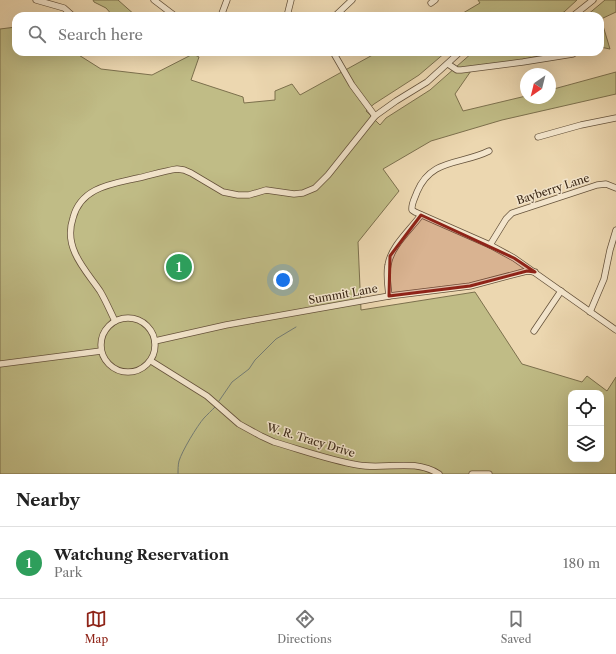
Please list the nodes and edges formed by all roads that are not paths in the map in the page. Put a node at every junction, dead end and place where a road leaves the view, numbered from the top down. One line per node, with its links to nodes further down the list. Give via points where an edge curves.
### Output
1 (36, 0): 7 (street, via 64,8)
2 (154, 0): 8 (street)
3 (227, 0): 9 (street)
4 (290, 0): 10 (street)
5 (352, 0): 11 (street)
6 (593, 0): 12 (street)
7 (69, 12)
8 (170, 12)
9 (222, 12)
10 (288, 12)
11 (339, 12)
12 (578, 12)
13 (335, 56): 17 (street, via 352,85)
14 (456, 56): 16 (street)
15 (560, 56): 16 (street, via 461,70)
16 (448, 64): 17 (street, via 427,82)
17 (375, 116): 29 (street, via 324,180 303,194 266,190 248,195 232,195 177,169 102,187 86,195 74,213 70,237 72,246)
18 (616, 118): 19 (street)
19 (538, 137)
20 (489, 150): 22 (street, via 430,172 420,185 411,206 412,210)
21 (616, 188): 24 (street, Bayberry Lane, via 606,184 597,185 512,214)
22 (421, 215): 24 (street); 27 (street, via 390,256)
23 (616, 230): 28 (street, via 604,280)
24 (490, 245): 25 (street)
25 (535, 272): 26 (street); 27 (street, Summit Lane, via 527,271 470,286)
26 (561, 291): 28 (street); 31 (street)
27 (389, 296): 32 (street, Summit Lane, via 226,324)
28 (590, 312): 30 (street)
29 (115, 321): 32 (street, via 132,318 140,321 153,333); 33 (street, via 103,334)
30 (616, 330)
31 (534, 331)
32 (155, 341): 34 (street)
33 (101, 350): 34 (street, via 110,366 127,373 137,372); 35 (street)
34 (151, 361): 36 (street, W. R. Tracy Drive, via 206,396 239,424 274,442 358,465 410,465)
35 (0, 364)
36 (441, 474)
37 (472, 474): 38 (street)
38 (476, 474): 39 (street)
39 (489, 474)

